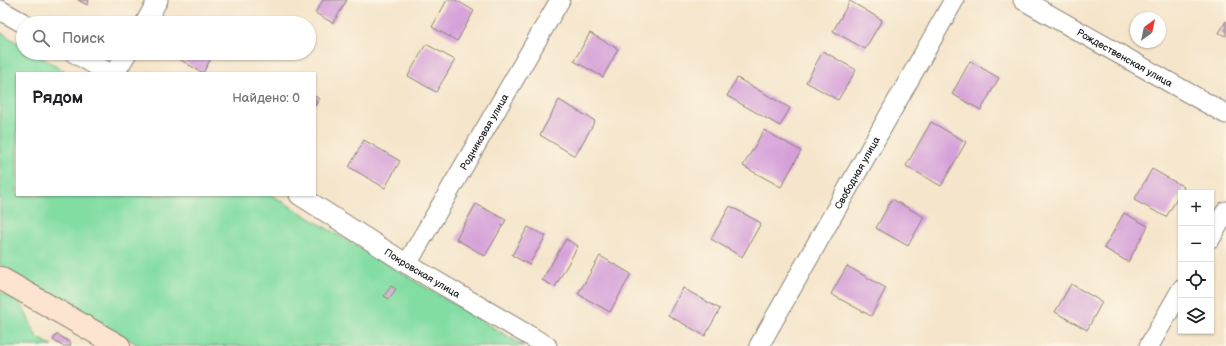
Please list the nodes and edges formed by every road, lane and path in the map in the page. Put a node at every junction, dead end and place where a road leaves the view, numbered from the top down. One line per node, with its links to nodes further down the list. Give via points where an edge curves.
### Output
1 (158, 0): 6 (street)
2 (560, 0): 16 (street, Родниковая улица)
3 (954, 0): 21 (street, Свободная улица)
4 (1023, 0): 12 (street, Рождественская улица)
5 (0, 10): 7 (street)
6 (149, 16)
7 (16, 19)
8 (86, 60): 10 (street)
9 (123, 60): 11 (street)
10 (107, 72)
11 (116, 72)
12 (1226, 114)
13 (302, 196): 16 (street, Покровская улица)
14 (1226, 211): 15 (street)
15 (1214, 233)
16 (407, 264): 20 (street, Покровская улица)
17 (0, 278): 19 (main road)
18 (1178, 295): 22 (street)
19 (119, 346)
20 (547, 346)
21 (759, 346)
22 (1149, 346)

